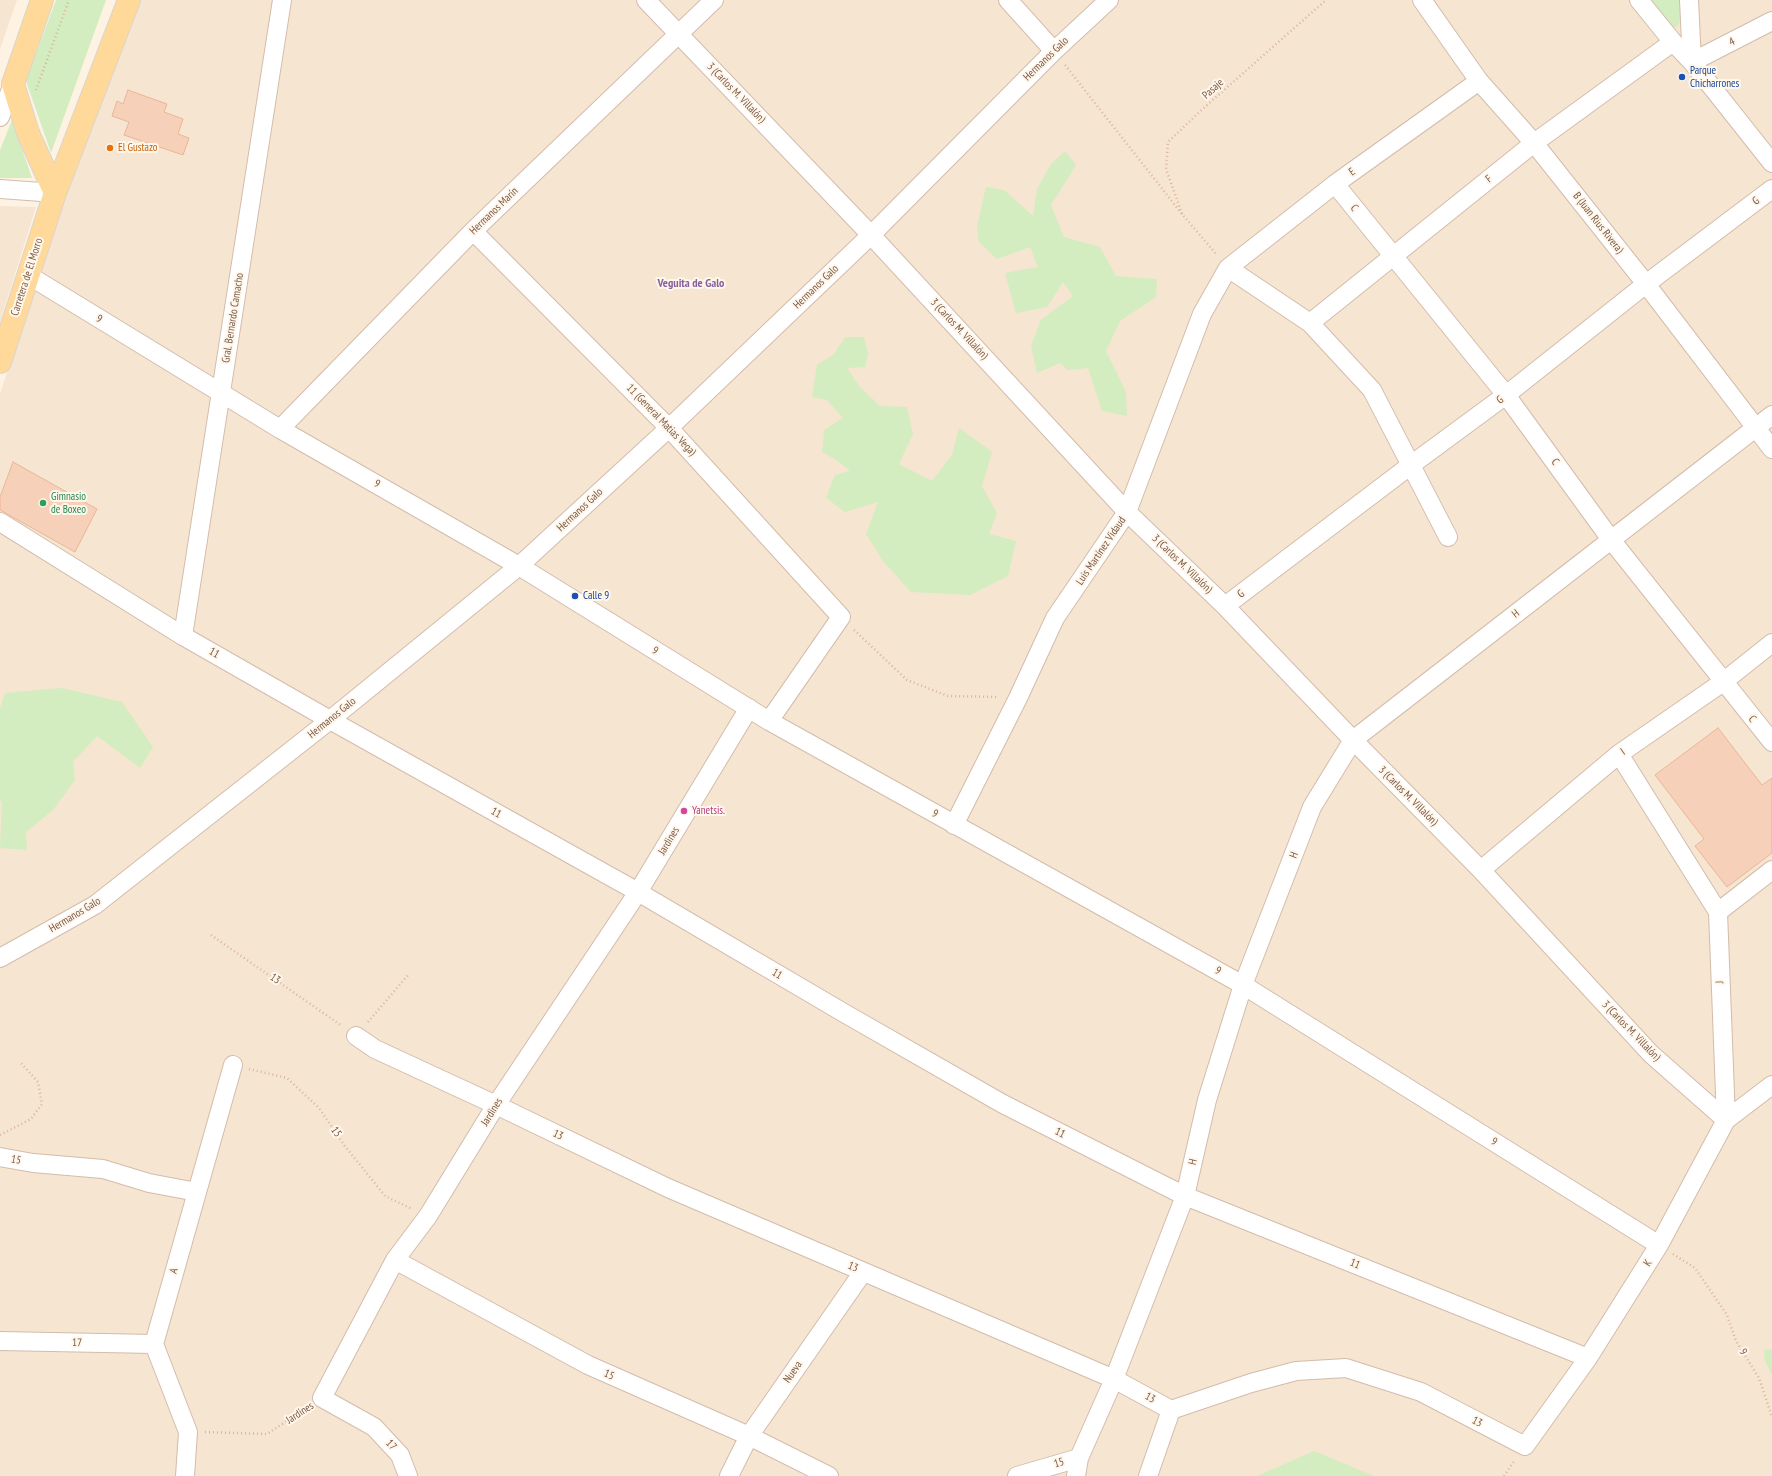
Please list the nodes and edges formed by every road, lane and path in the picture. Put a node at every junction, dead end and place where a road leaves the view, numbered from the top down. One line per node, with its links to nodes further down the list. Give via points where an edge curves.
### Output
1 (42, 0): 19 (main road)
2 (69, 0): 20 (path)
3 (129, 0): 27 (main road, Carretera de El Morro)
4 (282, 0): 37 (street, Gral. Bernardo Camacho)
5 (646, 0): 14 (street, 3 (Carlos M. Villalón))
6 (714, 0): 14 (street, Hermanos Marín)
7 (1008, 0): 16 (street)
8 (1109, 0): 16 (street, Hermanos Galo)
9 (1326, 0): 28 (path, Pasaje, via 1168,142 1166,169)
10 (1422, 0): 18 (street, B (Juan Rius Rivera))
11 (1639, 0): 15 (street)
12 (1689, 0): 17 (street)
13 (1772, 21): 17 (street, 4)
14 (680, 34): 29 (street, Hermanos Marín); 30 (street, 3 (Carlos M. Villalón))
15 (1673, 42): 17 (street); 22 (street, F)
16 (1054, 51): 28 (path); 30 (street, Hermanos Galo)
17 (1692, 62): 23 (street)
18 (1480, 81): 22 (street, B (Juan Rius Rivera)); 24 (street, E)
19 (13, 84): 21 (street); 27 (main road, via 28,133)
20 (35, 93)
21 (0, 117)
22 (1534, 143): 31 (street, F); 34 (street, B (Juan Rius Rivera))
23 (1772, 163)
24 (1335, 184): 31 (street, C); 32 (street, E)
25 (0, 189): 27 (street)
26 (1772, 189): 34 (street, G)
27 (55, 193): 33 (main road, Carretera de El Morro)
28 (1182, 214): 32 (path)
29 (473, 231): 41 (street, 11 (General Matias Vega)); 42 (street, Hermanos Marín)
30 (871, 235): 41 (street, Hermanos Galo); 45 (street, 3 (Carlos M. Villalón))
31 (1394, 257): 35 (street, F); 38 (street, C)
32 (1228, 268): 35 (street); 45 (street, Luis Martínez Vidaud, via 1202,314)
33 (28, 275): 36 (main road, Carretera de El Morro); 37 (street, 9)
34 (1646, 284): 38 (street, G); 40 (street, B (Juan Rius Rivera))
35 (1310, 323): 44 (street, via 1372,390)
36 (0, 362)
37 (221, 393): 42 (street, 9); 52 (street, Gral. Bernardo Camacho)
38 (1506, 395): 44 (street, G); 48 (street, C)
39 (1772, 415): 40 (street, H)
40 (1756, 427): 43 (street, B (Juan Rius Rivera)); 48 (street, H)
41 (669, 428): 49 (street, Hermanos Galo); 51 (street, 11 (General Matias Vega))
42 (280, 429): 49 (street, 9)
43 (1772, 449)
44 (1411, 465): 47 (street); 50 (street, G)
45 (1127, 512): 50 (street, 3 (Carlos M. Villalón)); 55 (street, Luis Martínez Vidaud, via 1055,618)
46 (0, 522): 52 (street, 11)
47 (1448, 537)
48 (1612, 540): 54 (street, C); 59 (street, H)
49 (519, 566): 56 (street, 9); 57 (street, Hermanos Galo)
50 (1225, 606): 59 (street, 3 (Carlos M. Villalón))
51 (841, 617): 55 (path, via 907,680 948,696); 58 (street)
52 (183, 636): 57 (street, 11)
53 (1772, 643): 54 (street, I)
54 (1723, 682): 60 (street, C); 61 (street, I)
55 (1018, 698): 62 (street, Luis Martínez Vidaud)
56 (749, 708): 58 (street, 9); 65 (street, Jardines)
57 (330, 720): 65 (street, 11); 68 (street, Hermanos Galo, via 95,905)
58 (769, 721): 62 (street, 9)
59 (1353, 740): 63 (street, 3 (Carlos M. Villalón)); 70 (street, H, via 1312,807)
60 (1772, 742)
61 (1619, 754): 63 (street, I); 66 (street)
62 (954, 825): 70 (street, 9)
63 (1481, 870): 76 (street, 3 (Carlos M. Villalón), via 1651,1054)
64 (1772, 870): 66 (street)
65 (638, 892): 75 (street, Jardines); 80 (street, 11, via 1003,1104)
66 (1718, 912): 76 (street, J)
67 (211, 935): 71 (path, 13)
68 (0, 958)
69 (409, 974): 71 (path)
70 (1243, 985): 80 (street, H, via 1207,1100); 82 (street, 9)
71 (356, 1036): 75 (street, 13, via 375,1049)
72 (20, 1062): 77 (path, via 38,1082 42,1104 31,1119)
73 (233, 1065): 79 (street, A); 81 (path, 15, via 287,1078 319,1108 344,1145 385,1196)
74 (1772, 1085): 76 (street, K)
75 (496, 1105): 81 (street, Jardines); 84 (street, 13, via 668,1188)
76 (1726, 1120): 82 (street, K)
77 (0, 1135)
78 (0, 1157): 79 (street, 15, via 33,1163 103,1169 149,1183)
79 (196, 1192): 86 (street, A)
80 (1185, 1196): 87 (street, 11); 88 (street, H)
81 (428, 1216): 83 (street, Jardines)
82 (1659, 1245): 87 (street, K); 91 (path, 9, via 1695,1268 1727,1315 1736,1341 1759,1378)
83 (395, 1260): 89 (street, Jardines); 93 (street, 15, via 588,1365)
84 (863, 1272): 88 (street, 13); 93 (street, Nueva)
85 (0, 1341): 86 (street, 17)
86 (154, 1344): 92 (street)
87 (1588, 1358): 94 (street, K)
88 (1114, 1379): 90 (street, 13); 95 (street, H)
89 (322, 1398): 92 (path, Jardines, via 267,1434); 97 (street, 17, via 374,1427 400,1455)
90 (1171, 1410): 94 (street, 13, via 1296,1371 1346,1368 1421,1392); 102 (street)
91 (1772, 1417)
92 (188, 1432): 96 (street)
93 (749, 1436): 98 (street, Nueva); 99 (street, 15)
94 (1525, 1446)
95 (1079, 1458): 100 (street, 15); 101 (street, H)
96 (185, 1476)
97 (408, 1476)
98 (729, 1476)
99 (829, 1476)
100 (1017, 1476)
101 (1076, 1476)
102 (1148, 1476)

